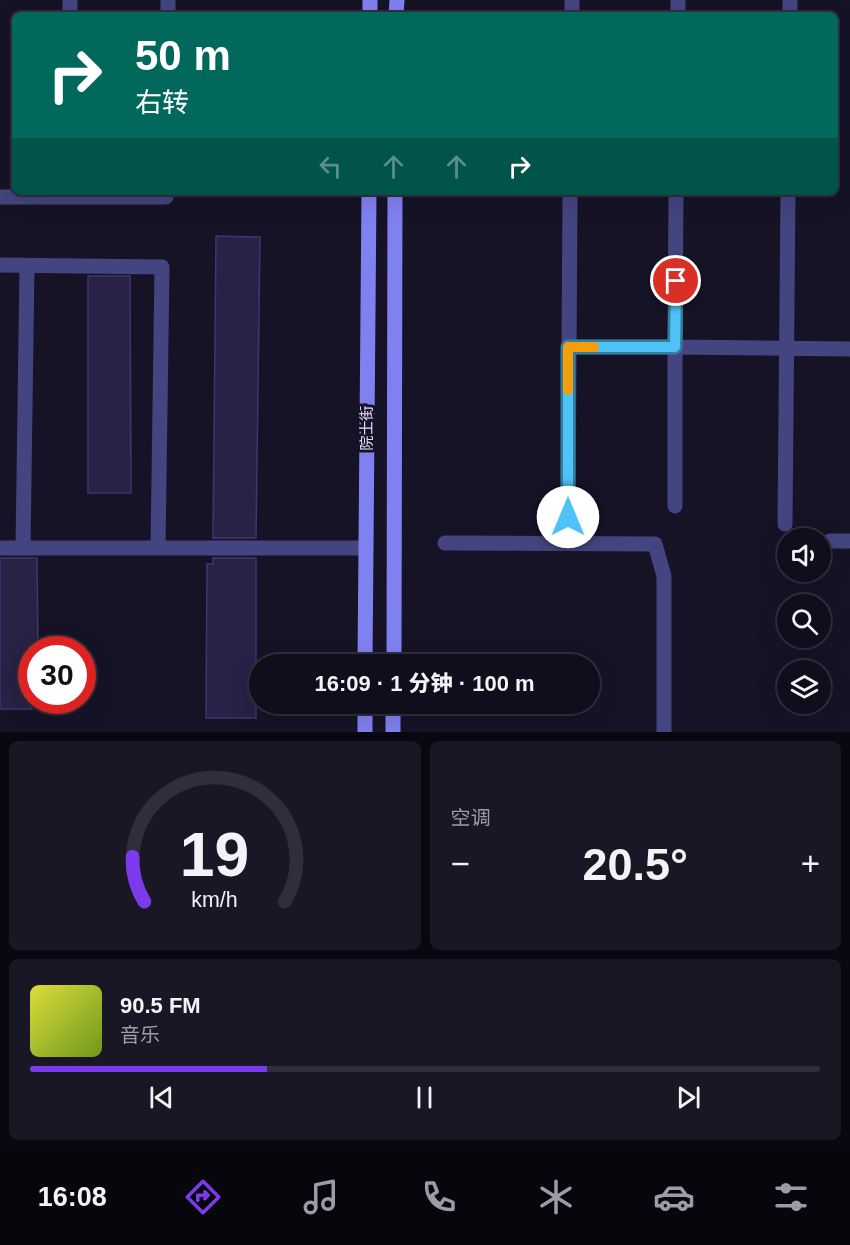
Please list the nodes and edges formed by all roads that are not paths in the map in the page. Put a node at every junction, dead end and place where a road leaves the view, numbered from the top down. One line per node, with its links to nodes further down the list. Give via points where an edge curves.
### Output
1 (45, 195): 9 (street)
2 (101, 195): 3 (street)
3 (166, 195)
4 (369, 195): 25 (main road, 院士街)
5 (395, 195): 27 (main road, 院士街)
6 (570, 195): 12 (street)
7 (676, 195): 13 (street)
8 (788, 195): 14 (street)
9 (0, 197)
10 (0, 265): 11 (street)
11 (27, 266): 23 (street); 24 (street, via 162,267)
12 (568, 347): 13 (street); 17 (street)
13 (675, 347): 14 (street); 16 (street)
14 (786, 348): 15 (street); 18 (street)
15 (850, 349)
16 (675, 506)
17 (568, 517)
18 (785, 525)
19 (831, 541): 20 (street)
20 (850, 541)
21 (445, 543): 32 (street, via 655,544 664,576)
22 (0, 548): 23 (street)
23 (23, 548): 24 (street)
24 (158, 548): 25 (street)
25 (366, 548): 26 (main road, 院士街)
26 (365, 654)
27 (394, 654)
28 (365, 714): 30 (main road)
29 (393, 714): 31 (main road)
30 (365, 732)
31 (393, 732)
32 (664, 732)

